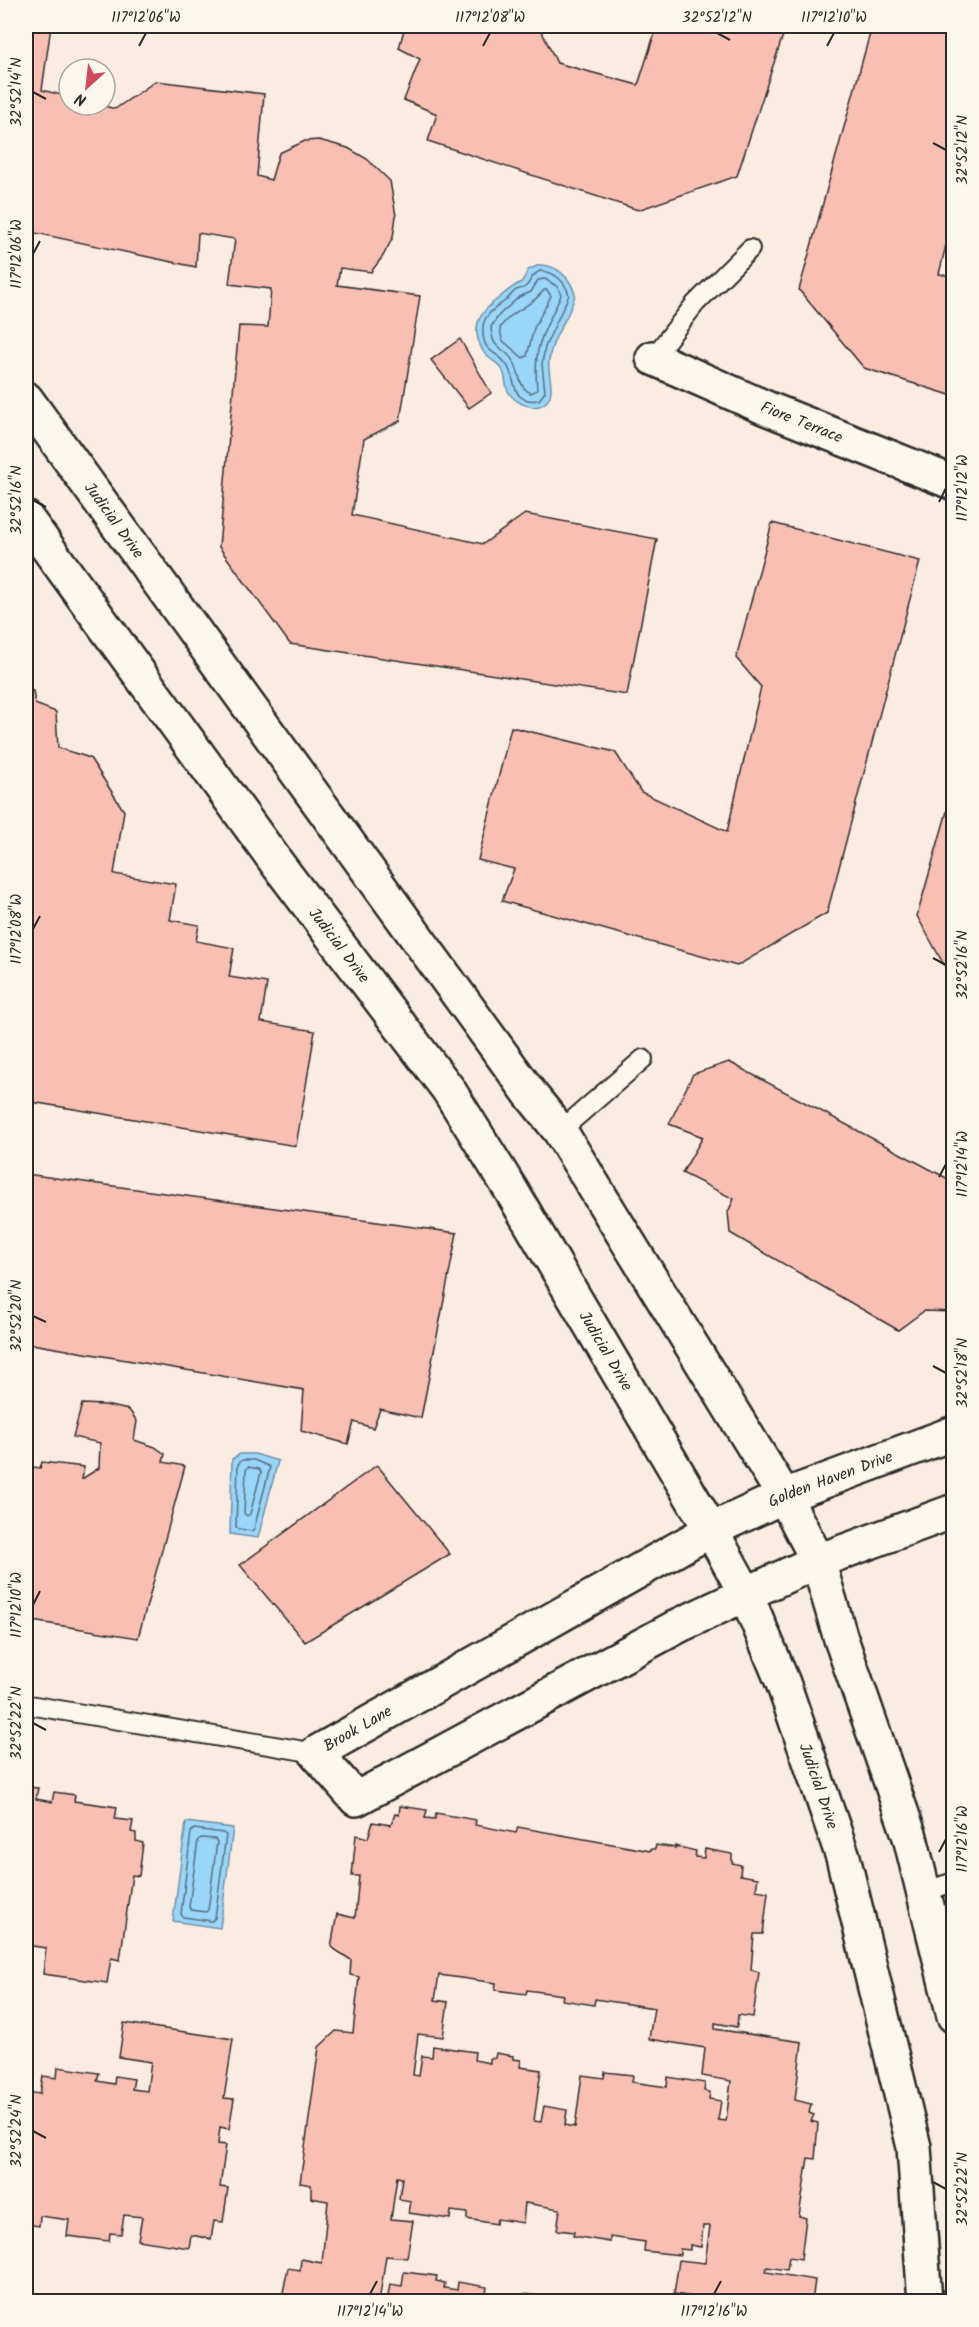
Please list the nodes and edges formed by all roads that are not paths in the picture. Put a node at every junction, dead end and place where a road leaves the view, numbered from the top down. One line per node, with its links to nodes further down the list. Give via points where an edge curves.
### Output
1 (750, 249): 2 (lane, via 695,304)
2 (653, 358): 4 (street, Fiore Terrace)
3 (26, 400): 7 (street, Judicial Drive)
4 (954, 483)
5 (26, 518): 11 (street, Judicial Drive, via 279,866 448,1089)
6 (643, 1059): 7 (lane)
7 (560, 1131): 9 (street, Judicial Drive)
8 (954, 1433): 9 (street, Golden Haven Drive)
9 (783, 1496): 11 (street, Golden Haven Drive); 12 (street, Judicial Drive)
10 (954, 1511): 12 (street)
11 (711, 1530): 13 (street, Judicial Drive); 15 (street, Brook Lane)
12 (818, 1561): 13 (street); 16 (street, Judicial Drive, via 910,1837)
13 (746, 1594): 15 (street, Brook Lane, via 680,1625 356,1799); 18 (street, Judicial Drive, via 783,1683 843,1857 915,2147)
14 (29, 1705): 15 (lane)
15 (316, 1753)
16 (938, 1887): 17 (street, Judicial Drive)
17 (954, 2016)
18 (925, 2301)

